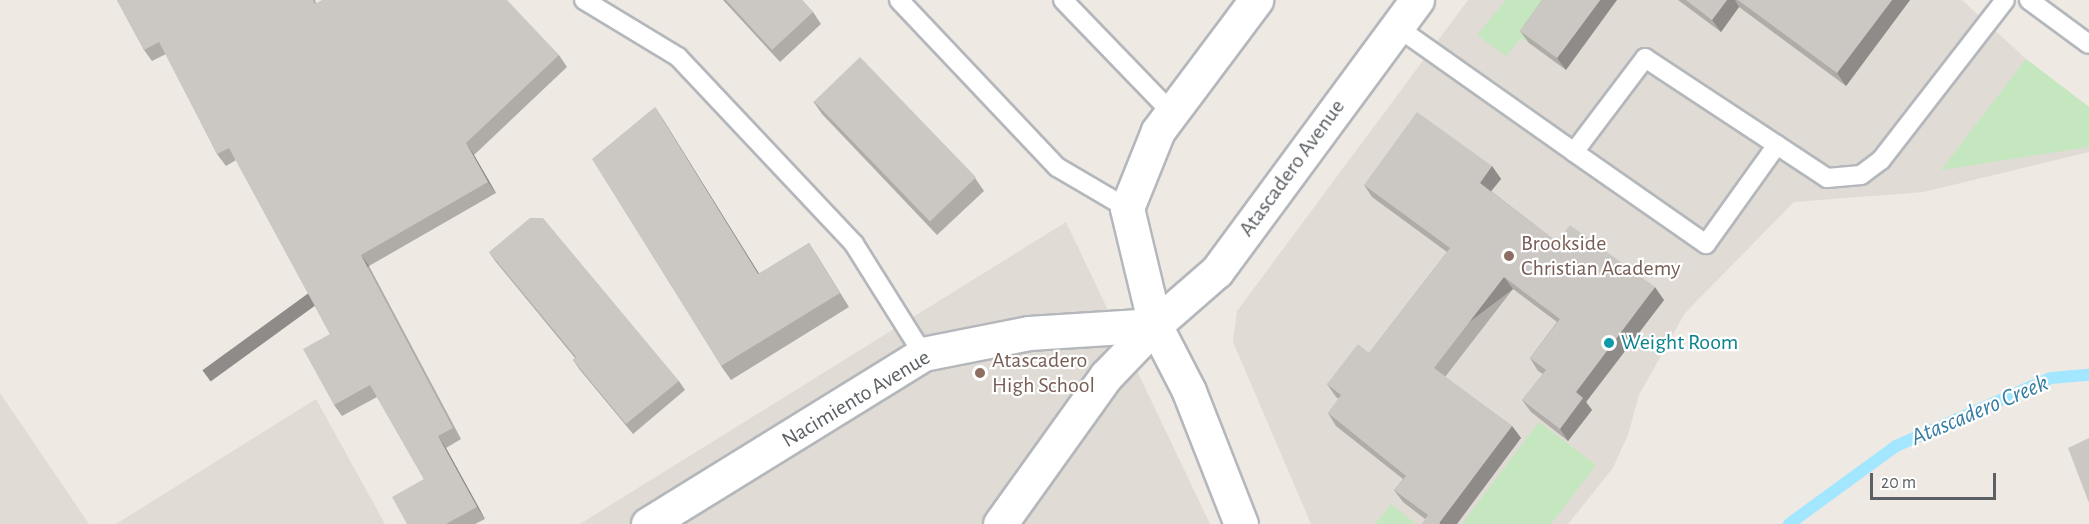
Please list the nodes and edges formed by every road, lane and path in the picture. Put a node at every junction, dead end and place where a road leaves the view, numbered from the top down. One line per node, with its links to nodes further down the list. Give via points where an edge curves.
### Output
1 (584, 0): 15 (lane, via 678,57 854,244)
2 (899, 0): 13 (lane, via 1057,167)
3 (1063, 0): 10 (lane)
4 (1256, 0): 10 (street)
5 (1417, 0): 8 (street, Atascadero Avenue)
6 (2006, 0): 11 (lane, via 1881,160 1861,176 1827,178)
7 (2029, 0): 9 (lane)
8 (1397, 27): 12 (lane); 14 (street, Atascadero Avenue, via 1217,271)
9 (2089, 44)
10 (1172, 113): 13 (street, via 1158,131)
11 (1778, 145): 12 (lane, via 1646,58); 12 (lane, via 1706,244)
12 (1574, 152)
13 (1127, 207): 14 (street)
14 (1155, 325): 15 (street, Nacimiento Avenue, via 1029,333); 17 (street, Atascadero Avenue, via 1107,376); 18 (street, via 1190,391)
15 (923, 354): 16 (street, Nacimiento Avenue)
16 (648, 524)
17 (1000, 524)
18 (1241, 524)

